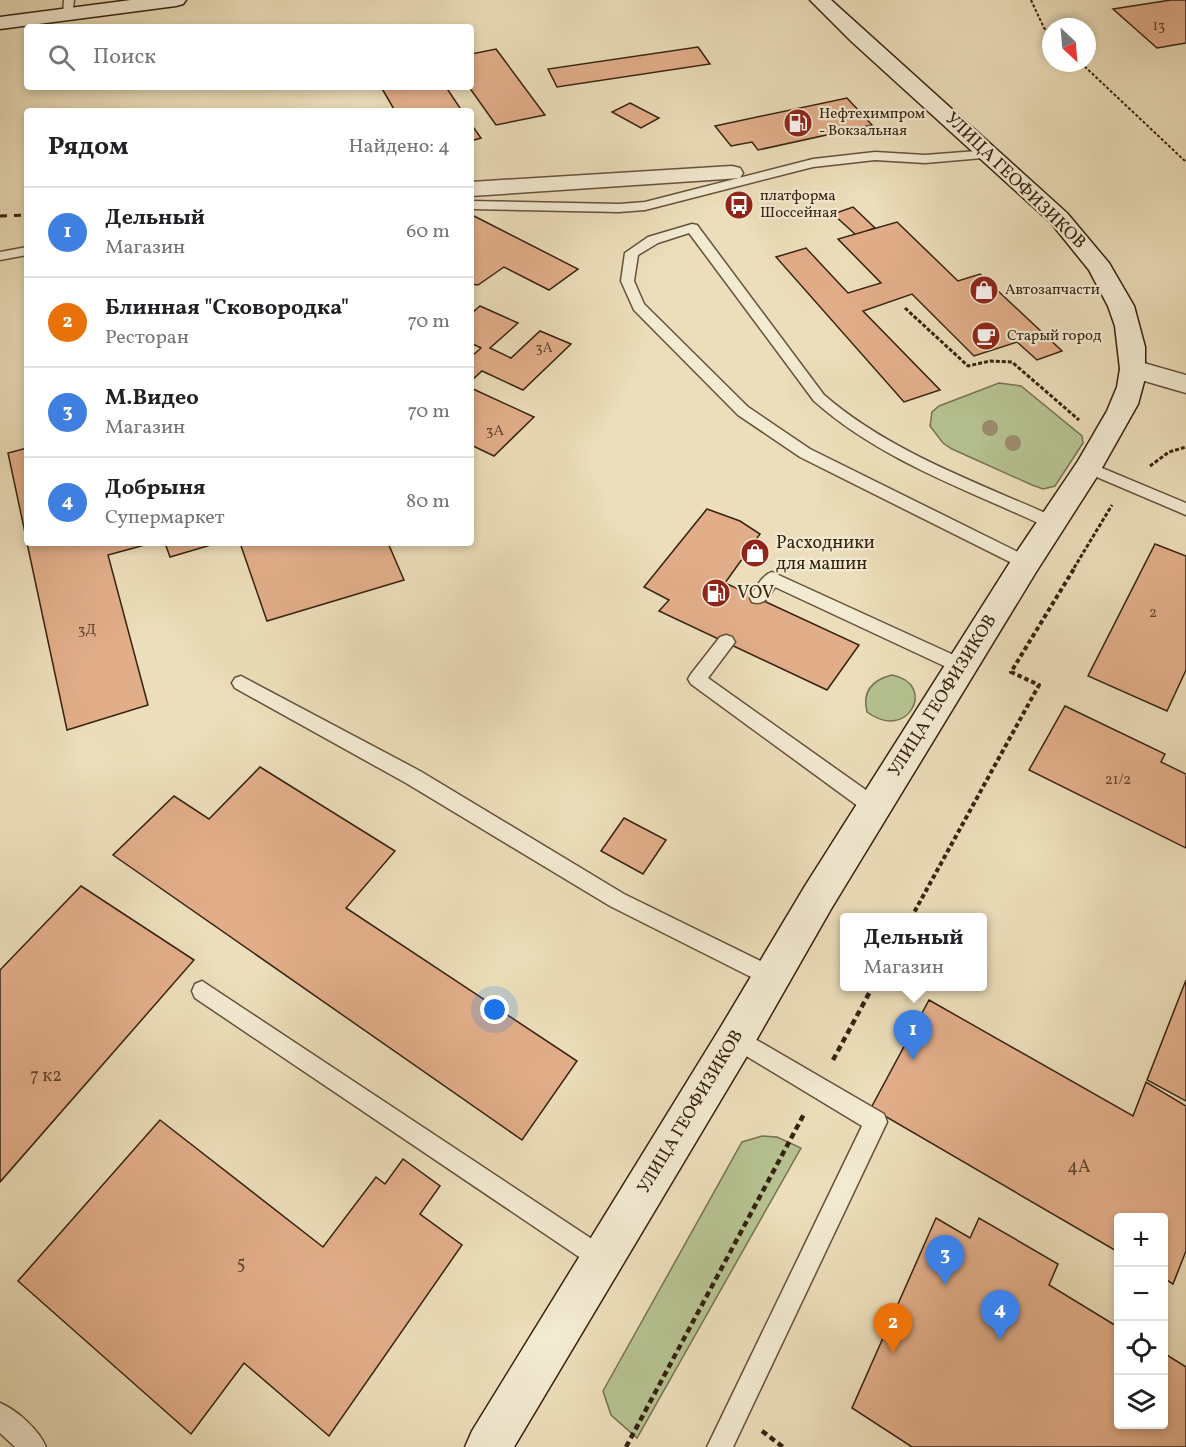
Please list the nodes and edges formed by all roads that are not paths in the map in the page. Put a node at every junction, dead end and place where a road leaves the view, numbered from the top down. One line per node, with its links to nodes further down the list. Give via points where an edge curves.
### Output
1 (176, 0): 3 (main road)
2 (820, 0): 5 (main road, УЛИЦА ГЕОФИЗИКОВ)
3 (69, 7): 4 (main road)
4 (0, 23)
5 (990, 154): 8 (lane, via 925,159 875,156 813,163 645,206); 11 (main road, УЛИЦА ГЕОФИЗИКОВ, via 1059,218 1101,270 1127,320)
6 (732, 173): 7 (main road)
7 (474, 189)
8 (474, 205)
9 (24, 252): 10 (lane)
10 (0, 256)
11 (1133, 369): 12 (main road); 13 (main road, УЛИЦА ГЕОФИЗИКОВ, via 1123,410)
12 (1186, 384)
13 (1089, 468): 14 (lane); 15 (main road, УЛИЦА ГЕОФИЗИКОВ)
14 (1186, 509)
15 (1053, 523): 16 (main road, УЛИЦА ГЕОФИЗИКОВ); 16 (lane, via 891,448 840,417 819,398 692,228 653,240 632,253 626,286 639,307 743,411 805,453)
16 (1026, 563): 19 (main road, УЛИЦА ГЕОФИЗИКОВ)
17 (758, 598): 19 (lane, via 772,578)
18 (726, 642): 21 (lane, via 697,679)
19 (963, 667): 21 (main road, УЛИЦА ГЕОФИЗИКОВ)
20 (241, 683): 22 (lane, via 413,777 617,900)
21 (873, 806): 22 (main road, УЛИЦА ГЕОФИЗИКОВ)
22 (770, 976): 24 (main road, УЛИЦА ГЕОФИЗИКОВ)
23 (202, 991): 25 (lane)
24 (736, 1038): 25 (main road, УЛИЦА ГЕОФИЗИКОВ); 29 (lane, via 876,1122)
25 (602, 1259): 27 (main road, УЛИЦА ГЕОФИЗИКОВ)
26 (0, 1416): 28 (lane)
27 (501, 1442)
28 (33, 1447)
29 (720, 1447)

